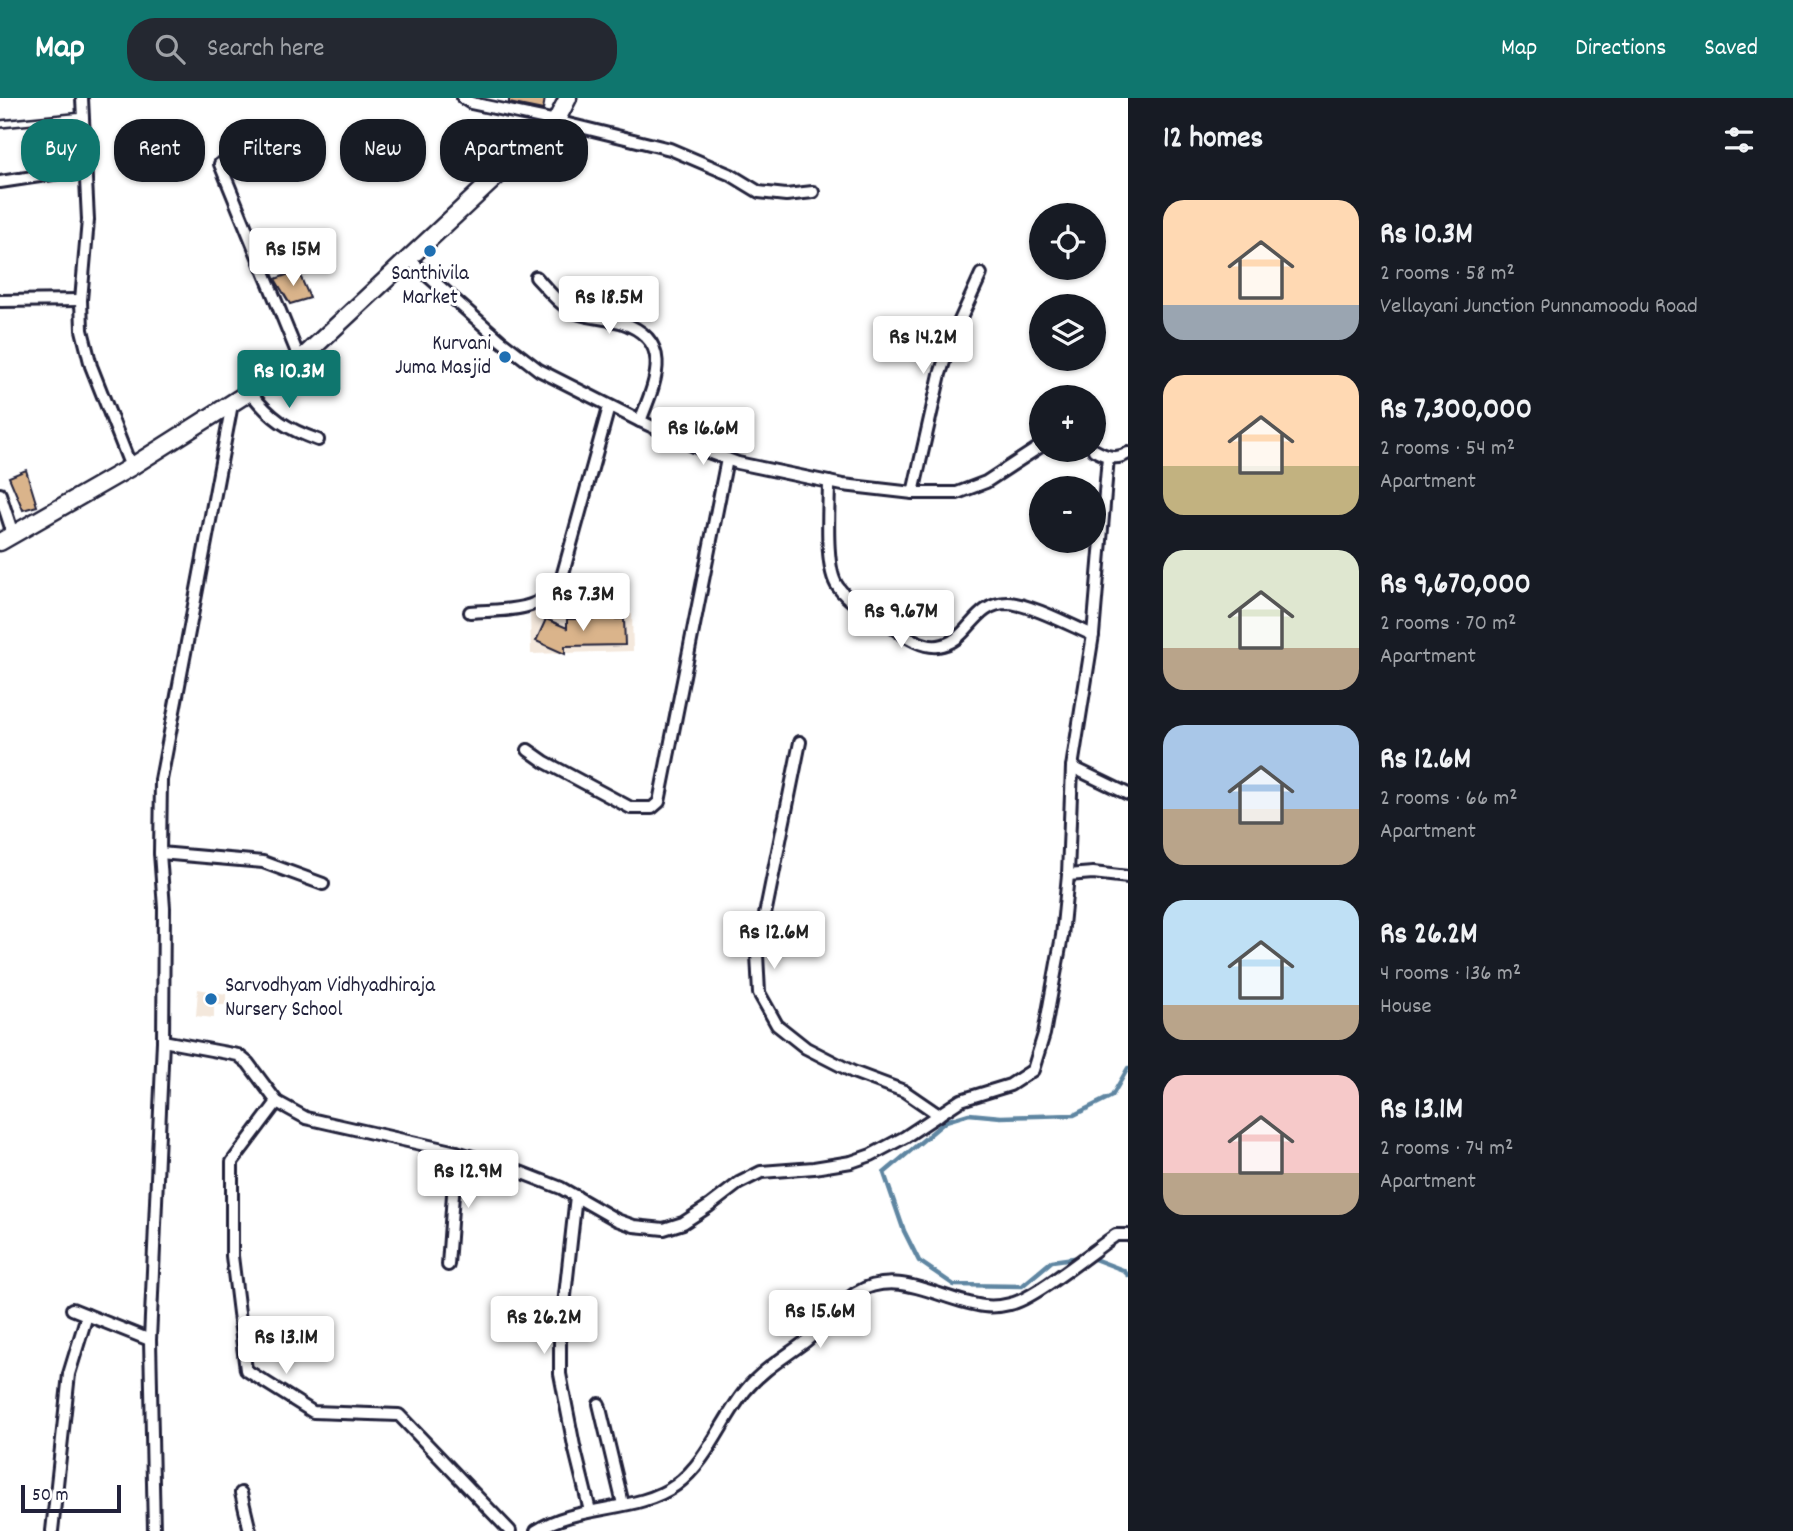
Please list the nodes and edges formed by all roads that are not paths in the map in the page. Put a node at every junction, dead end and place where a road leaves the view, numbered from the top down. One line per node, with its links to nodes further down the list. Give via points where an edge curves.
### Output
1 (82, 98): 4 (street)
2 (463, 98): 6 (street)
3 (568, 98): 7 (street)
4 (83, 116): 5 (street); 8 (lane)
5 (83, 119)
6 (547, 119)
7 (557, 119)
8 (0, 124)
9 (588, 129): 15 (street, via 670,149 759,192)
10 (21, 178): 11 (street)
11 (0, 181)
12 (87, 182): 19 (street)
13 (227, 182): 21 (street)
14 (492, 182): 16 (street)
15 (813, 192)
16 (410, 260): 21 (street); 24 (street, via 539,370)
17 (981, 274): 33 (street, via 951,338)
18 (536, 277): 25 (street, via 564,306 622,323 651,343 657,374)
19 (81, 300): 20 (street); 31 (street, via 82,330 91,366)
20 (0, 301)
21 (300, 360): 22 (street)
22 (250, 392): 23 (street); 26 (street, via 278,422)
23 (232, 404): 31 (street); 42 (street, via 161,780)
24 (609, 407): 25 (street); 36 (street, via 556,590 536,604)
25 (640, 421): 30 (street)
26 (318, 440)
27 (1128, 453): 29 (street)
28 (1029, 454): 33 (street, via 986,482 957,493)
29 (1108, 457): 37 (street)
30 (727, 459): 32 (street); 39 (street, via 659,802 652,808 632,808)
31 (131, 467): 35 (street)
32 (829, 482): 33 (street); 37 (street, via 829,560 836,586 856,604 919,643 937,646 955,640 981,611 1010,603)
33 (913, 493)
34 (0, 494): 35 (street)
35 (7, 538)
36 (470, 612)
37 (1093, 635): 40 (street)
38 (800, 742): 48 (street, via 757,954 760,993 777,1025 806,1048 904,1091)
39 (528, 750)
40 (1072, 767): 41 (street); 43 (street)
41 (1128, 794)
42 (160, 853): 45 (street, via 263,862); 46 (street)
43 (1068, 875): 44 (street); 48 (street, via 1062,936 1033,1070 1010,1086 961,1100)
44 (1128, 877)
45 (323, 884)
46 (163, 1041): 47 (street, via 238,1055); 55 (street)
47 (277, 1102): 49 (street, via 306,1118); 63 (street, via 232,1162 232,1256 246,1370 313,1412 399,1415)
48 (939, 1115): 50 (street, via 852,1162 761,1172 683,1223 664,1229 617,1220)
49 (456, 1152): 50 (street); 52 (street)
50 (576, 1196): 59 (street, via 560,1341 561,1374)
51 (1128, 1235): 58 (street, via 1116,1235 1013,1304 985,1306 888,1282 857,1293 745,1391 696,1465 676,1485)
52 (449, 1265)
53 (72, 1309): 54 (street)
54 (87, 1315): 55 (street); 60 (street, via 69,1374)
55 (150, 1340): 61 (street)
56 (599, 1404): 58 (street)
57 (241, 1493): 62 (street)
58 (623, 1504): 59 (street)
59 (590, 1511): 64 (street)
60 (52, 1531)
61 (153, 1531)
62 (250, 1531)
63 (510, 1531)
64 (536, 1531)

